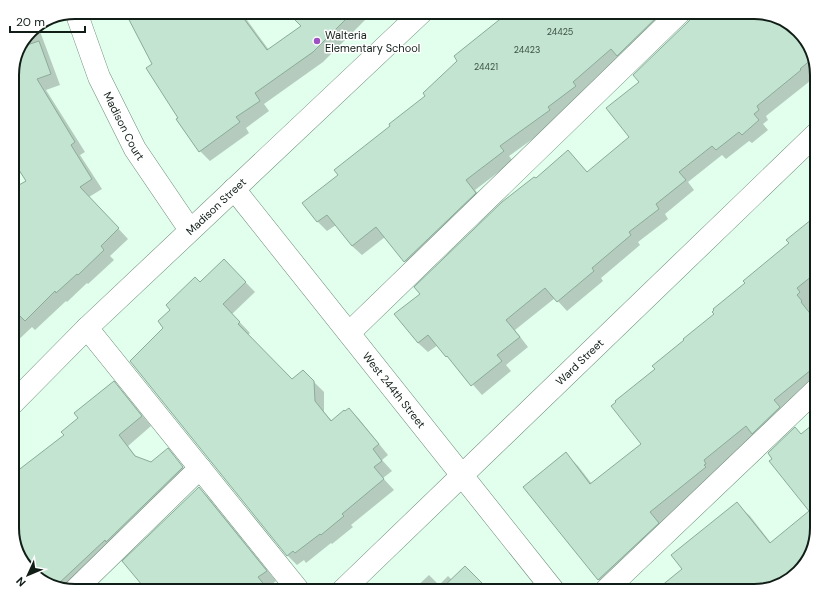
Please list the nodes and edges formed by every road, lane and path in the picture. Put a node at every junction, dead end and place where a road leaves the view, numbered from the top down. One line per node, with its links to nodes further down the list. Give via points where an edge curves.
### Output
1 (78, 19): 6 (street, Madison Court, via 99,77 135,149)
2 (415, 19): 5 (street, Madison Street)
3 (673, 19): 8 (street)
4 (810, 140): 12 (street, Ward Street)
5 (234, 189): 6 (street, Madison Street); 8 (street, West 244th Street)
6 (190, 230): 7 (street, Madison Street)
7 (87, 328): 10 (street, Madison Street); 11 (street)
8 (349, 333): 12 (street, West 244th Street)
9 (810, 396): 17 (street)
10 (19, 397)
11 (200, 468): 13 (street); 14 (street)
12 (462, 476): 15 (street, Ward Street); 16 (street, West 244th Street)
13 (81, 584)
14 (293, 584)
15 (349, 584)
16 (548, 584)
17 (611, 584)

